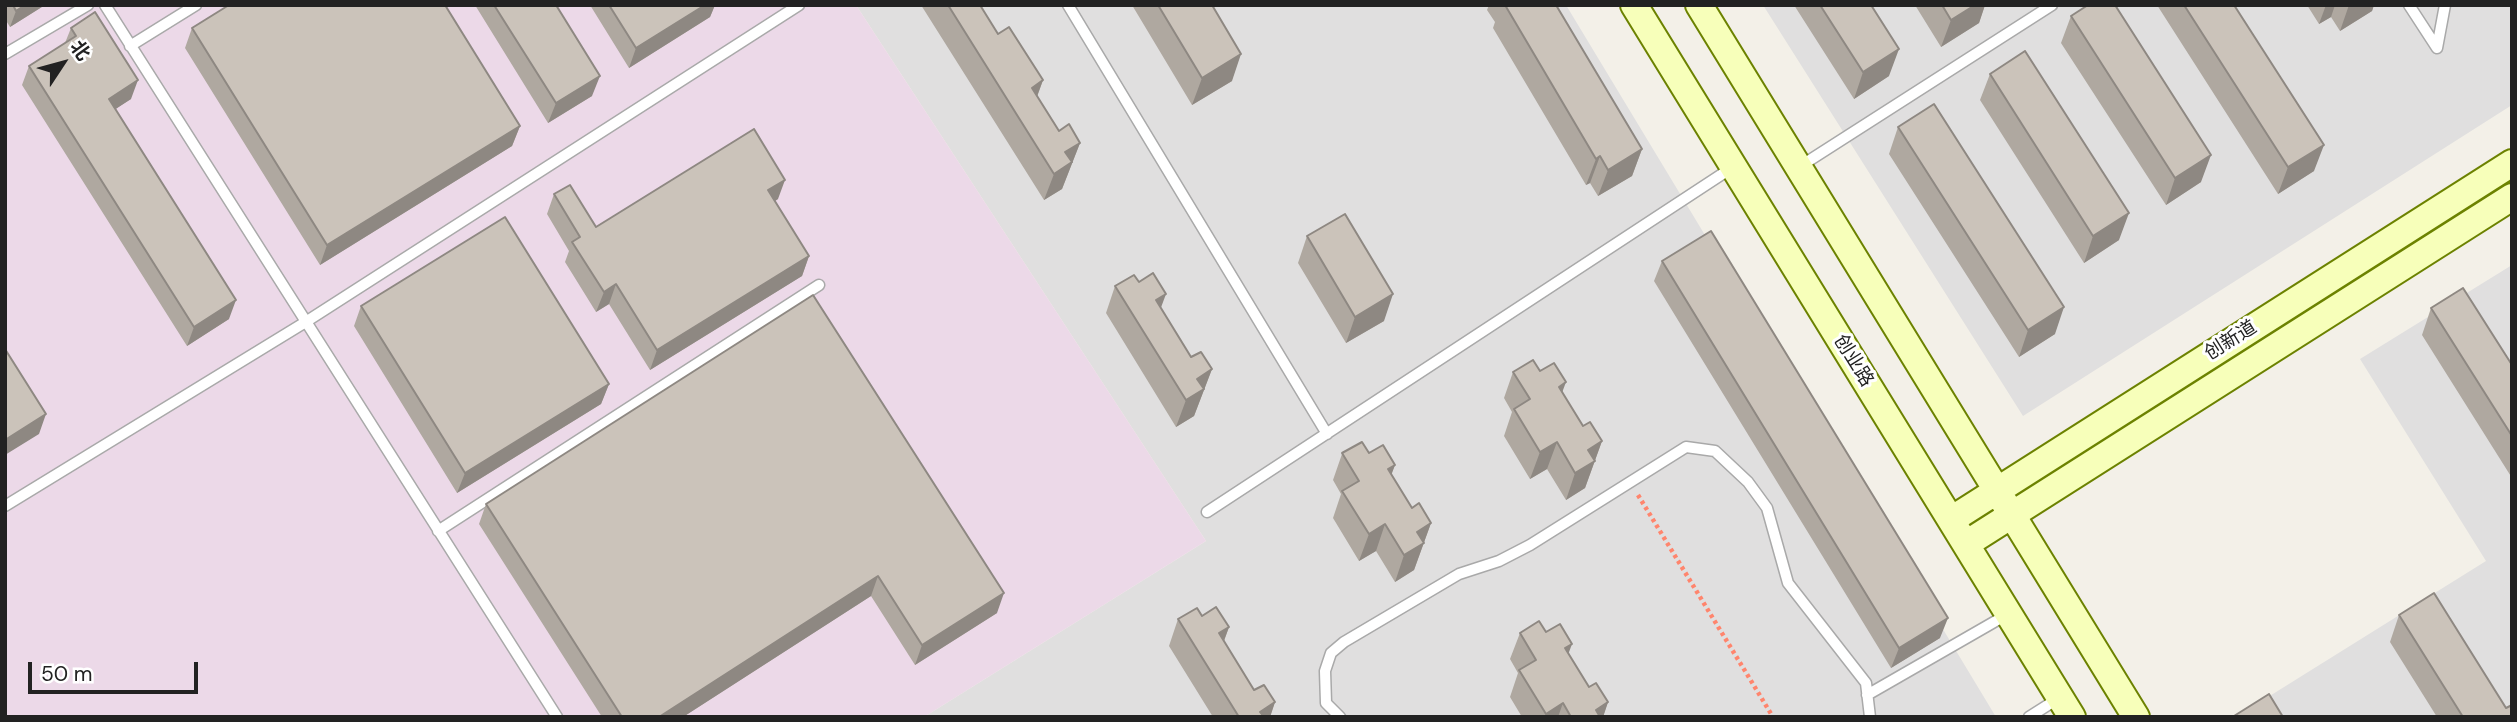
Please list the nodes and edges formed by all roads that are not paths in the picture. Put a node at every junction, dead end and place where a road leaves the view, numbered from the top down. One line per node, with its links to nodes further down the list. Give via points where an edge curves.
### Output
1 (88, 5): 12 (lane)
2 (105, 5): 11 (lane)
3 (196, 5): 11 (lane)
4 (799, 5): 18 (lane)
5 (1068, 5): 19 (lane)
6 (1634, 5): 14 (main road, 创业路)
7 (1699, 5): 15 (main road)
8 (2052, 5): 15 (lane)
9 (2409, 5): 10 (lane, via 2437,48)
10 (2445, 5)
11 (131, 46): 18 (lane)
12 (5, 54)
13 (2512, 163): 20 (main road, 创新道)
14 (1733, 167): 19 (lane); 24 (main road, 创业路)
15 (1798, 167): 20 (main road)
16 (2512, 197): 23 (main road, 创新道)
17 (819, 285): 25 (lane)
18 (304, 323): 21 (lane); 25 (lane)
19 (1327, 434): 22 (lane)
20 (1996, 491): 23 (main road); 24 (main road, 创新道)
21 (5, 506)
22 (1207, 512)
23 (2011, 516): 26 (main road, 创新道); 34 (main road)
24 (1951, 520): 26 (main road, 创业路)
25 (438, 531): 30 (lane)
26 (1966, 544): 27 (main road, 创业路)
27 (2008, 614): 28 (lane); 29 (main road, 创业路)
28 (1867, 695): 31 (lane, via 1866,683 1855,667 1788,583 1767,508 1716,451 1686,447 1530,545 1499,561 1459,573 1345,642 1331,653 1325,670 1326,703); 32 (lane)
29 (2066, 707): 33 (lane)
30 (557, 717)
31 (1340, 717)
32 (1870, 717)
33 (2029, 717)
34 (2136, 717)

